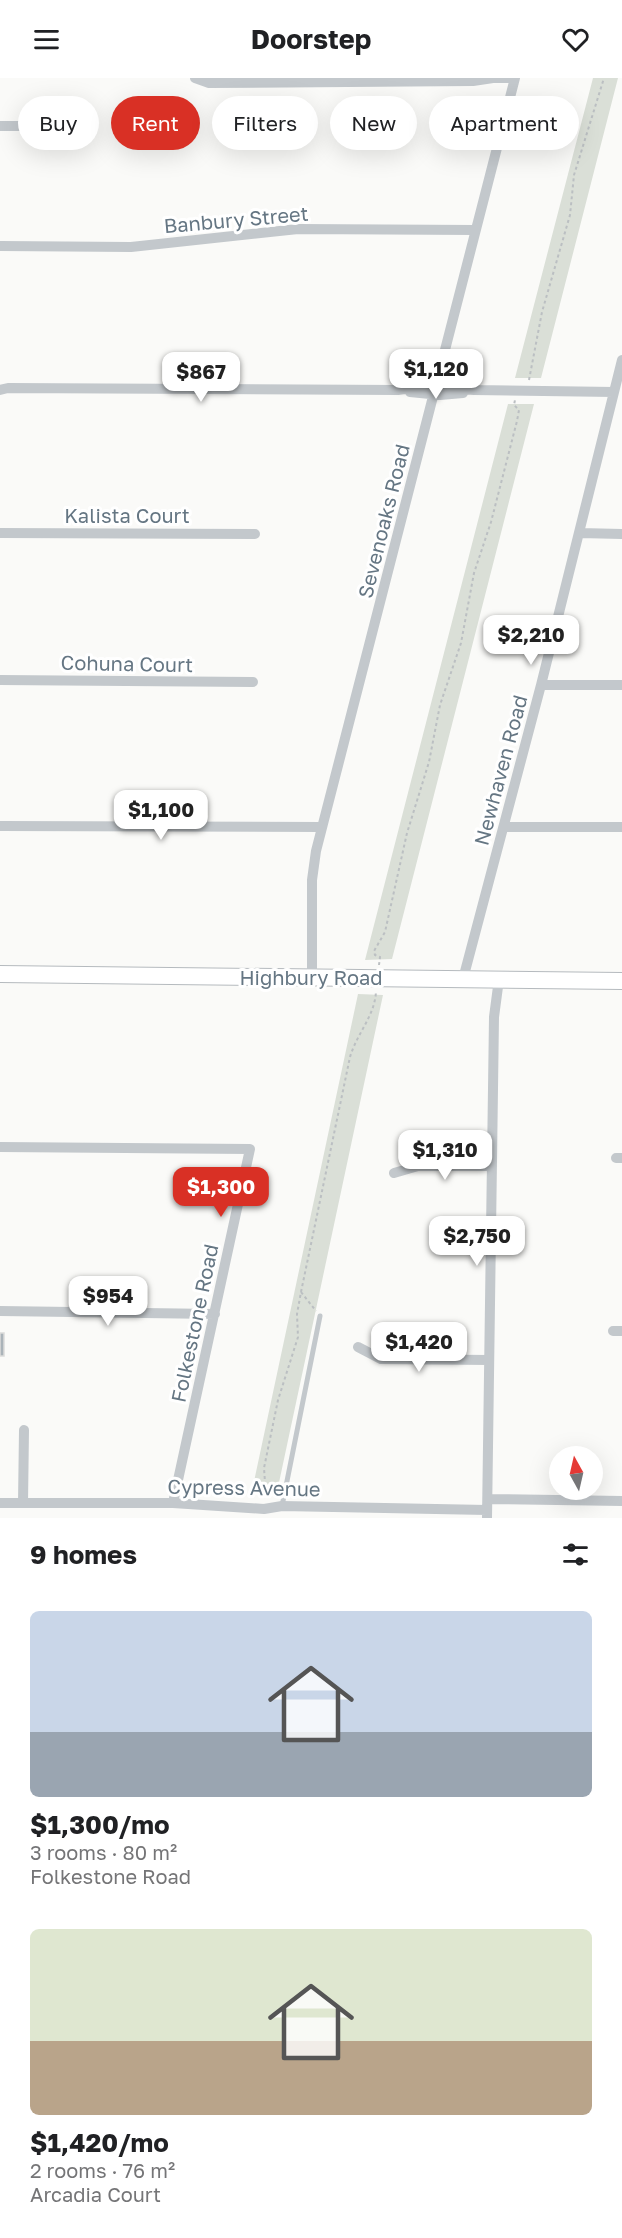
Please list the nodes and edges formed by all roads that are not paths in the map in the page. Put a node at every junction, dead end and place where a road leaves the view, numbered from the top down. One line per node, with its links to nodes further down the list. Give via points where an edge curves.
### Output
1 (515, 78): 3 (street); 4 (street, Sevenoaks Road)
2 (196, 79): 3 (street, via 209,83)
3 (473, 81): 4 (street)
4 (512, 89): 7 (street, Sevenoaks Road)
5 (0, 126): 6 (street)
6 (18, 126)
7 (475, 230): 8 (street, Banbury Street, via 297,229 131,247); 11 (street, Sevenoaks Road)
8 (0, 246)
9 (622, 360): 12 (street, Newhaven Road)
10 (0, 390): 11 (street)
11 (435, 390): 12 (street); 22 (street, Sevenoaks Road)
12 (614, 392): 14 (street, Newhaven Road)
13 (0, 533): 15 (street, Kalista Court)
14 (580, 533): 16 (street); 19 (street, Newhaven Road)
15 (255, 534)
16 (622, 534)
17 (0, 680): 18 (street, Cohuna Court)
18 (253, 682)
19 (541, 685): 20 (street); 23 (street, Newhaven Road)
20 (622, 685)
21 (0, 826): 22 (street)
22 (322, 827): 26 (street, Sevenoaks Road, via 312,880)
23 (504, 827): 24 (street); 27 (street, Newhaven Road)
24 (622, 827)
25 (0, 974): 26 (main road, Highbury Road)
26 (312, 977): 27 (main road, Highbury Road)
27 (463, 979): 28 (main road, Highbury Road)
28 (494, 979): 29 (main road, Highbury Road); 31 (street)
29 (622, 981)
30 (0, 1147): 34 (street, Folkestone Road, via 250,1149)
31 (492, 1166): 32 (street, via 418,1166); 37 (street)
32 (394, 1173)
33 (0, 1311): 34 (street)
34 (216, 1314): 42 (street, Folkestone Road)
35 (320, 1316): 43 (lane)
36 (358, 1347): 37 (street, via 381,1359)
37 (489, 1360): 44 (street)
38 (24, 1430): 41 (street)
39 (622, 1501): 44 (street, Cypress Avenue)
40 (0, 1503): 41 (street, Cypress Avenue)
41 (23, 1503): 42 (street, Cypress Avenue)
42 (173, 1503): 43 (street, Cypress Avenue, via 264,1509)
43 (282, 1506): 44 (street, Cypress Avenue)
44 (488, 1509)

